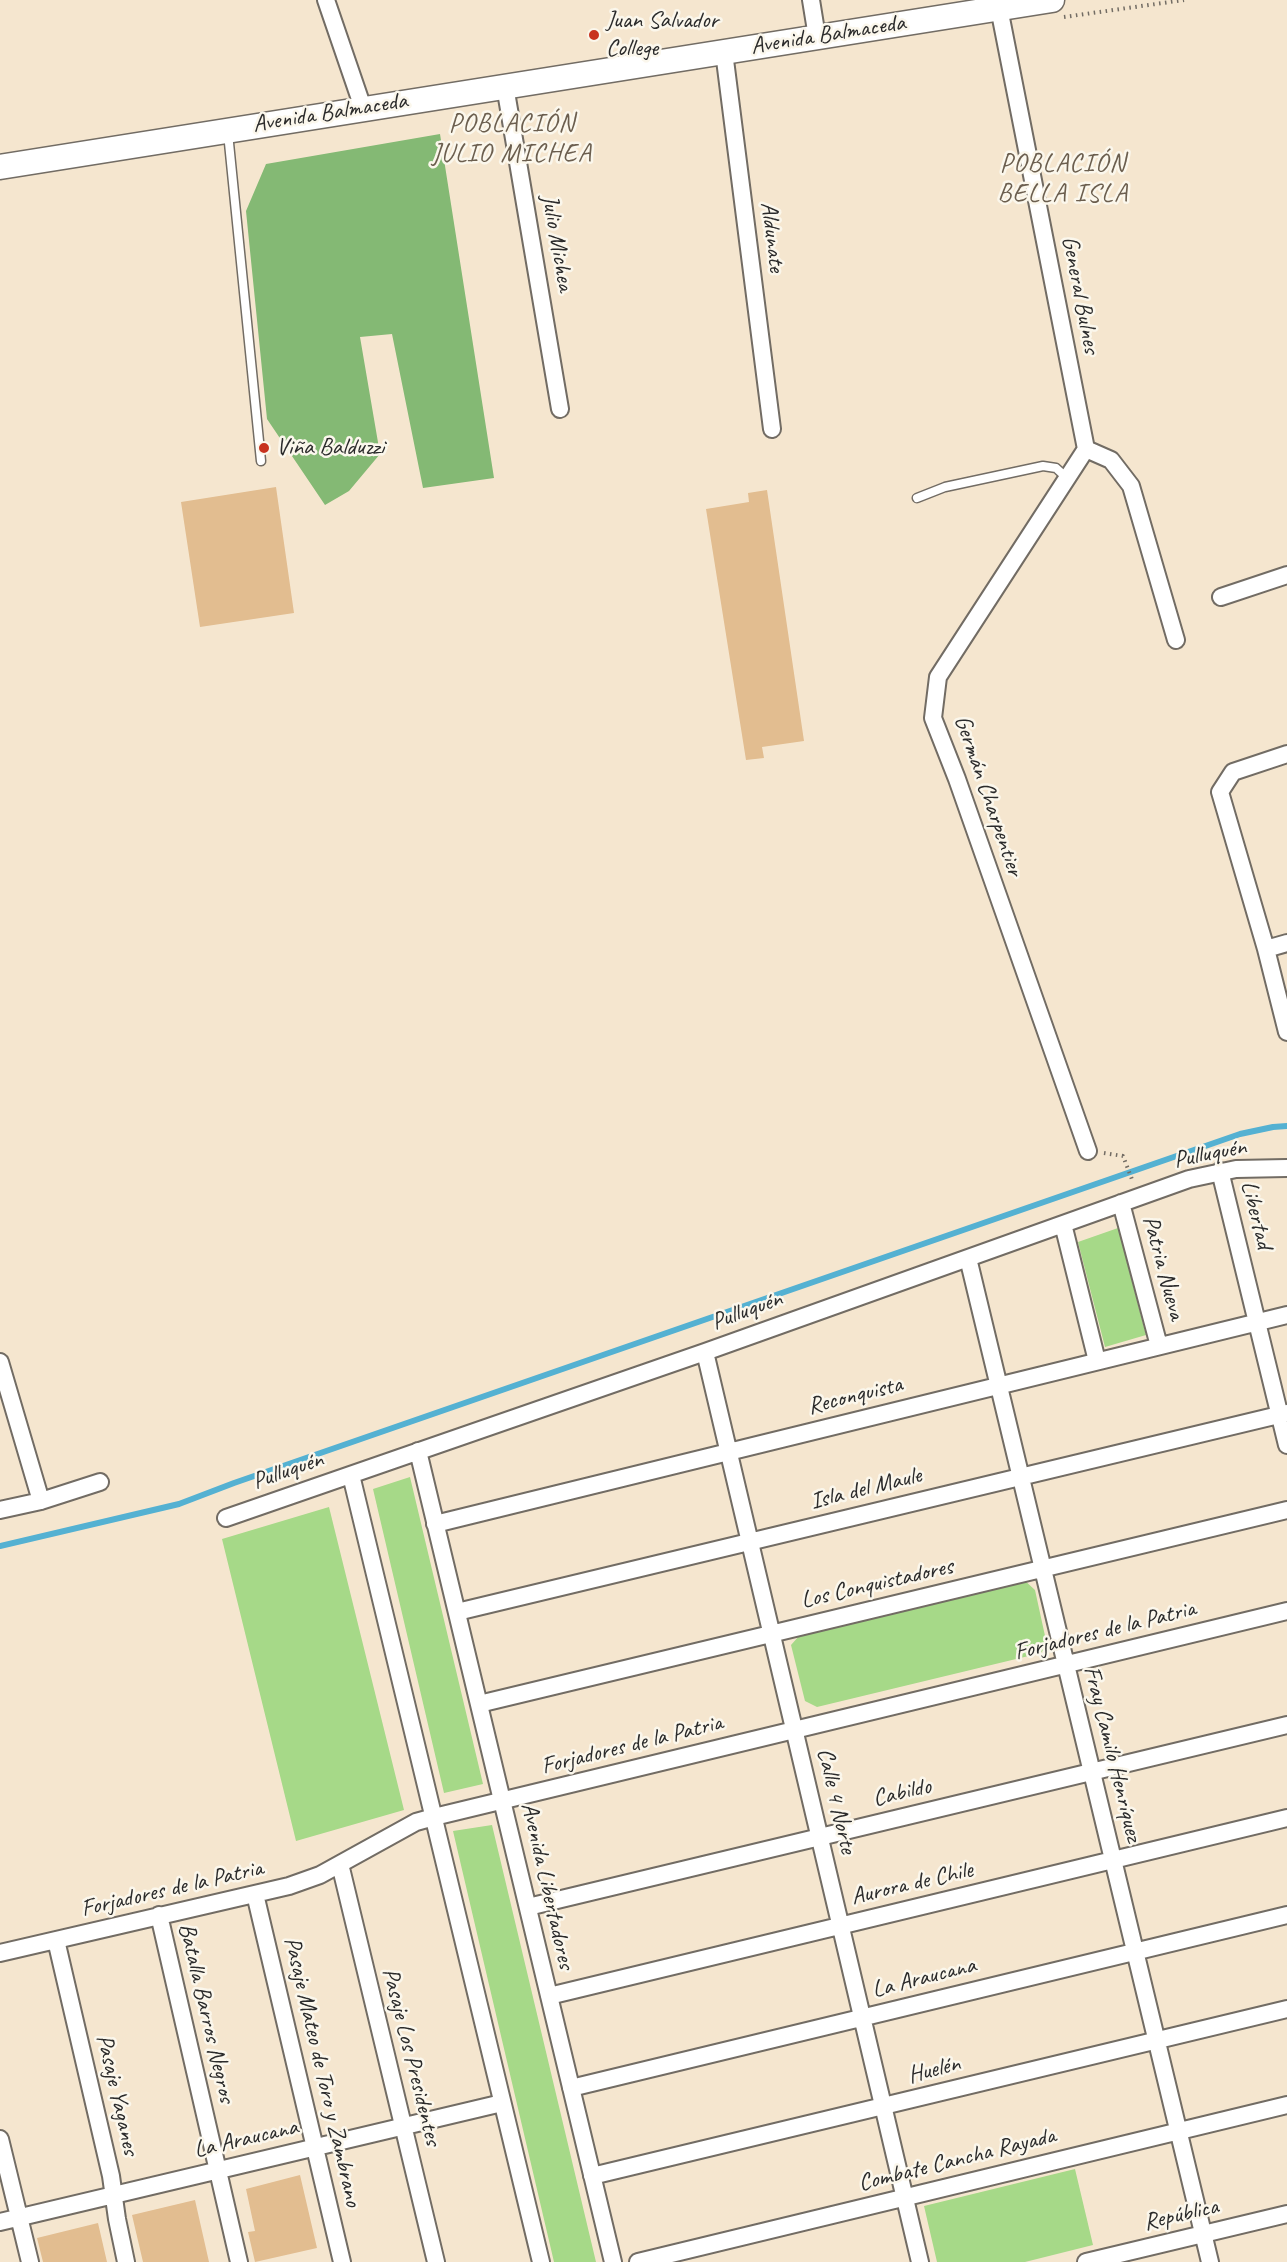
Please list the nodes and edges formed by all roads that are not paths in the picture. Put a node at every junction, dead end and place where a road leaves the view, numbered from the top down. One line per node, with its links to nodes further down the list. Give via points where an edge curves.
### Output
1 (326, 0): 8 (street)
2 (811, 0): 5 (street)
3 (1052, 0): 4 (main road, Avenida Balmaceda)
4 (999, 8): 5 (main road, Avenida Balmaceda); 13 (street, General Bulnes)
5 (817, 37): 6 (main road, Avenida Balmaceda)
6 (724, 52): 7 (main road, Avenida Balmaceda); 12 (street, Aldunate)
7 (506, 86): 8 (main road, Avenida Balmaceda); 11 (street, Julio Michea)
8 (363, 108): 9 (main road, Avenida Balmaceda)
9 (227, 130): 10 (main road, Avenida Balmaceda); 14 (lane)
10 (0, 167)
11 (560, 409)
12 (772, 429)
13 (1086, 449): 15 (street, Germán Charpentier); 19 (street, via 1111,460 1131,486)
14 (261, 461)
15 (1067, 478): 16 (lane, via 1056,468 1043,466 945,487); 24 (street, Germán Charpentier, via 938,677 933,718)
16 (917, 498)
17 (1287, 575): 18 (street)
18 (1221, 597)
19 (1176, 640)
20 (1287, 754): 22 (street, via 1233,771 1220,792)
21 (1287, 943): 22 (street)
22 (1266, 949): 23 (street)
23 (1287, 1032)
24 (1088, 1151)
25 (1287, 1168): 26 (street, Pulluquén)
26 (1220, 1171): 27 (street, Pulluquén); 31 (street, Libertad)
27 (1121, 1203): 28 (street, Pulluquén); 32 (street, Patria Nueva)
28 (1063, 1224): 29 (street, Pulluquén); 34 (street)
29 (968, 1258): 33 (street, Pulluquén); 36 (street, Fray Camilo Henríquez)
30 (1287, 1315): 31 (street, Reconquista)
31 (1257, 1322): 32 (street, Reconquista); 37 (street, Libertad)
32 (1159, 1346): 34 (street, Reconquista)
33 (705, 1352): 39 (street, Pulluquén); 40 (street, Calle 4 Norte)
34 (1097, 1361): 36 (street, Reconquista)
35 (1, 1367): 44 (street)
36 (999, 1385): 40 (street, Reconquista); 42 (street, Fray Camilo Henríquez)
37 (1283, 1414): 38 (street, Libertad); 42 (street, Isla del Maule)
38 (1287, 1446)
39 (418, 1452): 41 (street, Pulluquén); 48 (street, Avenida Libertadores)
40 (729, 1452): 48 (street, Reconquista); 49 (street, Calle 4 Norte)
41 (351, 1475): 47 (street, Pulluquén); 60 (street)
42 (1021, 1477): 49 (street, Isla del Maule); 50 (street, Fray Camilo Henríquez)
43 (100, 1482): 44 (street)
44 (41, 1501): 45 (street)
45 (0, 1510)
46 (1287, 1510): 50 (street, Los Conquistadores)
47 (226, 1518)
48 (435, 1524): 52 (street, Avenida Libertadores)
49 (750, 1542): 52 (street, Isla del Maule); 53 (street, Calle 4 Norte)
50 (1043, 1569): 53 (street, Los Conquistadores); 54 (street, Fray Camilo Henríquez)
51 (1287, 1611): 54 (street, Forjadores de la Patria)
52 (457, 1612): 55 (street, Avenida Libertadores)
53 (772, 1633): 55 (street, Los Conquistadores); 57 (street, Calle 4 Norte)
54 (1066, 1665): 57 (street, Forjadores de la Patria); 58 (street, Fray Camilo Henríquez)
55 (479, 1704): 59 (street, Avenida Libertadores)
56 (1287, 1725): 58 (street, Cabildo)
57 (795, 1730): 59 (street, Forjadores de la Patria); 62 (street, Calle 4 Norte)
58 (1092, 1772): 62 (street, Cabildo); 63 (street, Fray Camilo Henríquez)
59 (502, 1801): 60 (street, Forjadores de la Patria); 66 (street, Avenida Libertadores)
60 (434, 1817): 64 (street, Forjadores de la Patria, via 416,1822); 78 (street)
61 (1287, 1818): 63 (street, Aurora de Chile)
62 (820, 1837): 66 (street, Cabildo); 69 (street, Calle 4 Norte)
63 (1113, 1860): 69 (street, Aurora de Chile); 71 (street, Fray Camilo Henríquez)
64 (340, 1864): 65 (street, Forjadores de la Patria, via 304,1881); 81 (street, Pasaje Los Presidentes)
65 (255, 1894): 67 (street, Forjadores de la Patria); 84 (street, Pasaje Mateo de Toro y Zambrano)
66 (528, 1906): 73 (street, Avenida Libertadores)
67 (159, 1915): 70 (street, Forjadores de la Patria); 85 (street, Batalla Barros Negros)
68 (1287, 1915): 71 (street, La Araucana)
69 (841, 1926): 73 (street, Aurora de Chile); 75 (street, Calle 4 Norte)
70 (56, 1940): 72 (street, Forjadores de la Patria); 87 (street, Pasaje Yaganes)
71 (1135, 1951): 75 (street, La Araucana); 76 (street, Fray Camilo Henríquez)
72 (0, 1953)
73 (549, 1996): 77 (street, Avenida Libertadores)
74 (1287, 2009): 76 (street, Huelén)
75 (862, 2018): 77 (street, La Araucana); 80 (street, Calle 4 Norte)
76 (1157, 2040): 80 (street, Huelén); 82 (street, Fray Camilo Henríquez)
77 (571, 2088): 86 (street, Avenida Libertadores)
78 (502, 2103): 81 (street, La Araucana); 98 (street)
79 (1287, 2106): 82 (street, Combate Cancha Rayada)
80 (883, 2107): 86 (street, Huelén); 88 (street, Calle 4 Norte)
81 (403, 2126): 84 (street, La Araucana); 97 (street, Pasaje Los Presidentes)
82 (1179, 2132): 88 (street, Combate Cancha Rayada); 92 (street, Fray Camilo Henríquez)
83 (0, 2139): 90 (street)
84 (315, 2147): 85 (street, La Araucana); 96 (street, Pasaje Mateo de Toro y Zambrano)
85 (219, 2170): 87 (street, La Araucana); 95 (street, Batalla Barros Negros)
86 (592, 2176): 99 (street, Avenida Libertadores)
87 (114, 2195): 90 (street, La Araucana); 94 (street, Pasaje Yaganes)
88 (905, 2198): 100 (street, Combate Cancha Rayada); 101 (street, Calle 4 Norte)
89 (1287, 2214): 92 (street, República)
90 (19, 2218): 91 (street, La Araucana); 93 (street)
91 (0, 2222)
92 (1203, 2234): 102 (street, República); 103 (street, Fray Camilo Henríquez)
93 (30, 2262)
94 (126, 2262)
95 (239, 2262)
96 (342, 2262)
97 (436, 2262)
98 (541, 2262)
99 (613, 2262)
100 (638, 2262)
101 (920, 2262)
102 (1086, 2262)
103 (1210, 2262)

